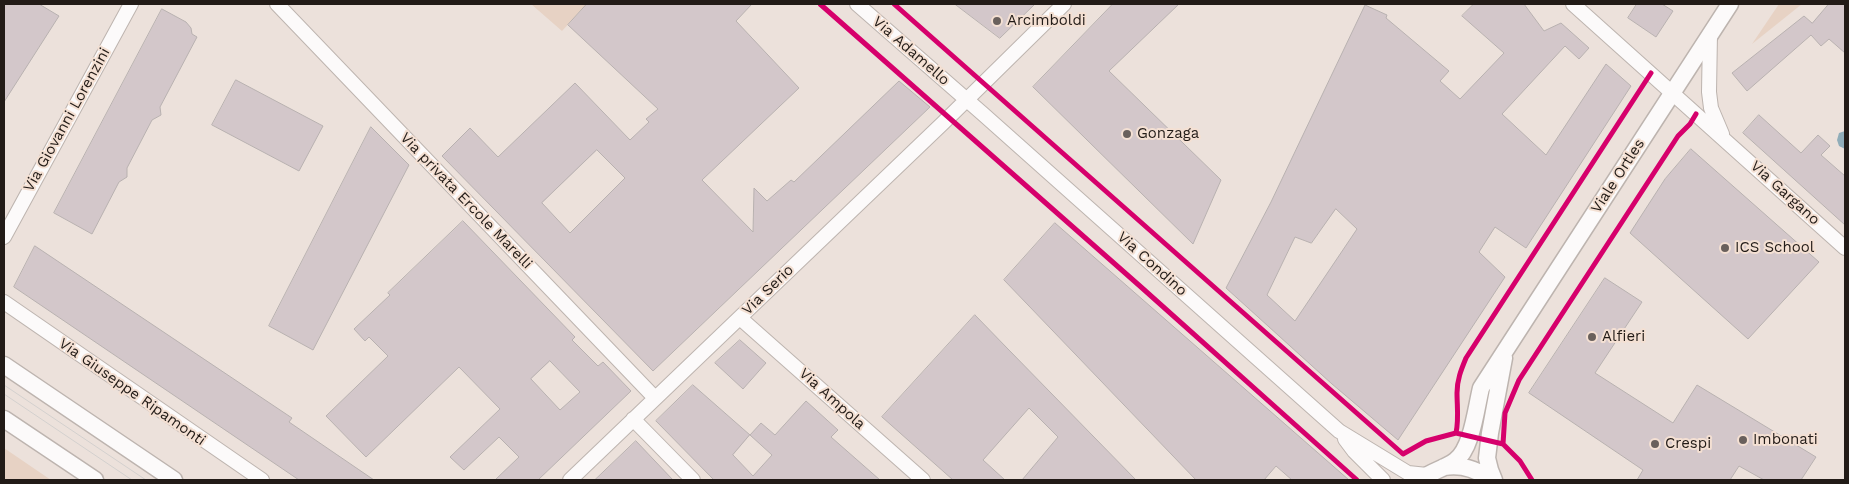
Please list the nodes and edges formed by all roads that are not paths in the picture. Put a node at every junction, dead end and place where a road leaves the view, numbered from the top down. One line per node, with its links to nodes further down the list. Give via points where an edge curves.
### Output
1 (131, 4): 11 (street, Via Giovanni Lorenzini)
2 (276, 4): 17 (street, Via privata Ercole Marelli)
3 (857, 4): 9 (street, Via Adamello)
4 (1064, 4): 9 (street, Via Serio)
5 (1573, 4): 8 (street, Via Gargano)
6 (1730, 4): 7 (street, Viale Ortles)
7 (1710, 34): 8 (street, Viale Ortles); 10 (street, Via Gargano, via 1711,108)
8 (1672, 92): 10 (street, Via Gargano); 15 (street, Viale Ortles)
9 (966, 99): 14 (street, Via Serio); 20 (street, Via Condino)
10 (1725, 140): 12 (street, Via Gargano)
11 (4, 236)
12 (1845, 248)
13 (4, 302): 25 (street, Via Giuseppe Ripamonti)
14 (740, 318): 17 (street, Via Serio); 28 (street, Via Ampola)
15 (1505, 349): 21 (street, Viale Ortles, via 1481,388 1463,453); 30 (street, Viale Ortles, via 1487,458)
16 (4, 365): 24 (street)
17 (656, 398): 19 (street, Via Serio)
18 (4, 419): 23 (street)
19 (633, 419): 26 (street, Via Serio); 27 (street)
20 (1339, 430): 22 (street, Via Condino, via 1408,473); 29 (street, Via Condino, via 1354,451)
21 (1442, 467): 22 (street, Viale Ortles); 30 (street, Viale Ortles, via 1467,467)
22 (1424, 478)
23 (94, 480)
24 (174, 480)
25 (262, 480)
26 (570, 480)
27 (693, 480)
28 (923, 480)
29 (1383, 480)
30 (1492, 480)

